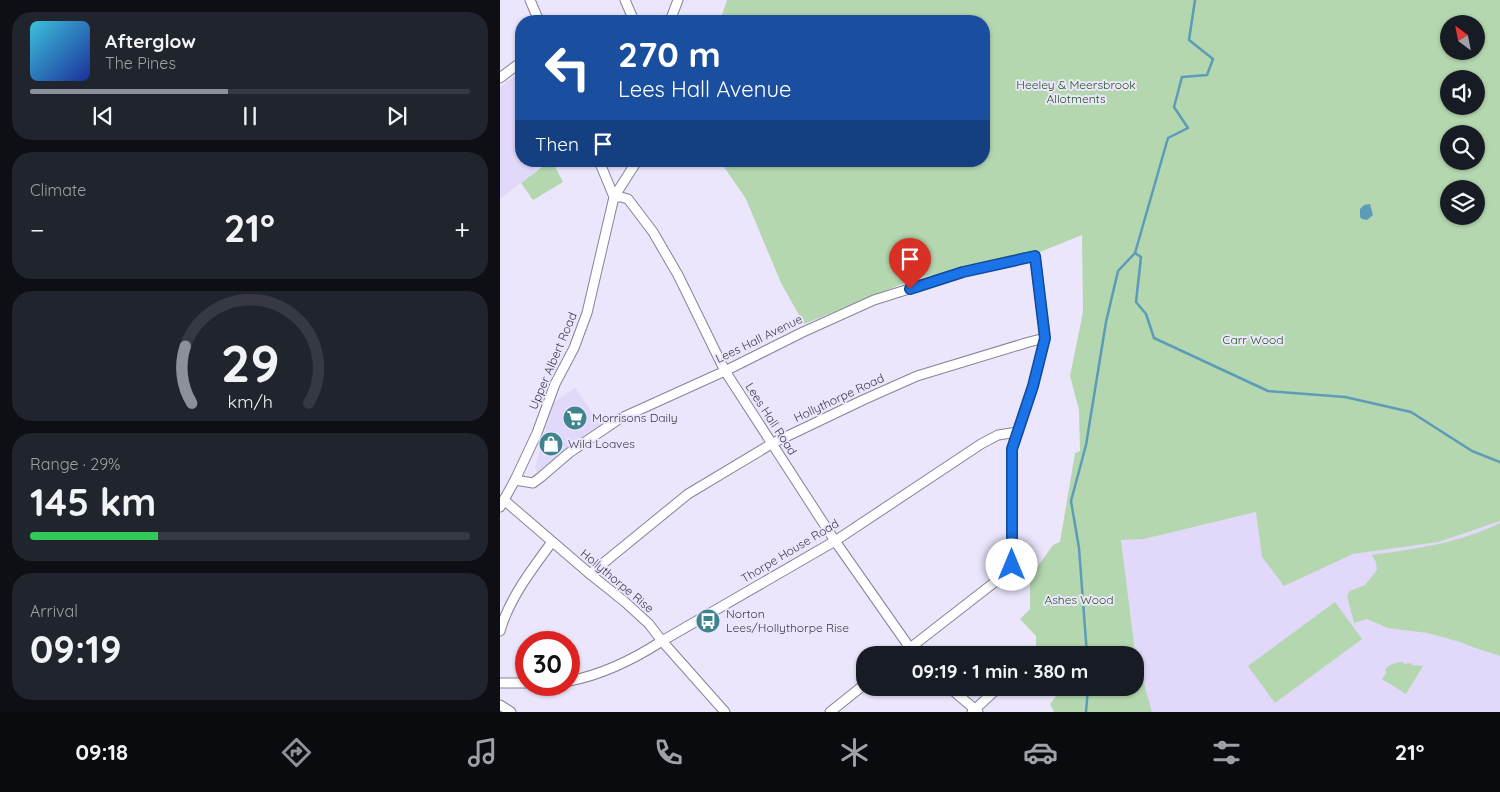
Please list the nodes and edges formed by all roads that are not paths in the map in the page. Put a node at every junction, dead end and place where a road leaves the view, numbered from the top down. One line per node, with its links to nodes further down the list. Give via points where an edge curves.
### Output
1 (530, 0): 4 (street)
2 (625, 0): 5 (street)
3 (678, 0): 6 (street)
4 (536, 15)
5 (631, 15)
6 (672, 15)
7 (515, 67): 8 (street)
8 (500, 78)
9 (601, 167): 11 (street)
10 (633, 167): 11 (street, Upper Albert Road)
11 (614, 197): 13 (street, Lees Hall Road, via 628,199 653,232 678,274); 16 (street, Upper Albert Road, via 587,313)
12 (1045, 338): 13 (street, Lees Hall Avenue, via 1035,256 963,272 874,300); 14 (street); 15 (street, Hollythorpe Road, via 917,376)
13 (725, 370): 15 (street, Lees Hall Road); 16 (street, Lees Hall Avenue, via 619,420 569,453 533,483)
14 (1018, 432): 18 (street, Thorpe House Road, via 998,435 981,444); 24 (street, via 1012,449 1010,571)
15 (773, 443): 18 (street, Lees Hall Road); 20 (street, Hollythorpe Road, via 688,494)
16 (515, 480): 17 (street, Upper Albert Road)
17 (502, 504): 19 (street, Hollythorpe Rise)
18 (835, 541): 22 (street, Thorpe House Road); 23 (street, Lees Hall Road)
19 (552, 542): 20 (street, Hollythorpe Rise); 21 (street, via 529,573)
20 (590, 574): 22 (street, Hollythorpe Rise, via 649,624)
21 (500, 631)
22 (662, 640): 25 (street, Thorpe House Road, via 613,667); 34 (street, Hollythorpe Rise)
23 (909, 646)
24 (920, 646)
25 (580, 679)
26 (500, 683): 27 (street)
27 (515, 684)
28 (856, 691): 35 (street)
29 (959, 696): 32 (street)
30 (990, 696): 32 (street)
31 (500, 705): 33 (street)
32 (975, 711)
33 (511, 712)
34 (725, 712)
35 (830, 712)

